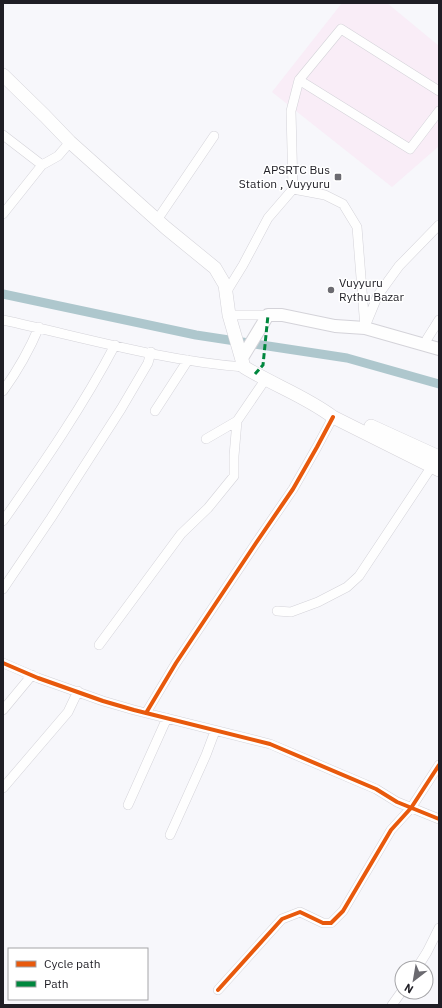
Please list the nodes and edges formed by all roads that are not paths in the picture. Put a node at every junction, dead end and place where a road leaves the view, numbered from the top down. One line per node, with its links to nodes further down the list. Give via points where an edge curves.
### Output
1 (3, 76): 7 (main road)
2 (299, 80): 3 (street, via 341,29); 4 (street, via 410,150); 9 (street, via 291,111)
3 (439, 91)
4 (439, 111)
5 (3, 135): 8 (street)
6 (214, 136): 11 (street)
7 (70, 142): 8 (street, via 58,156); 11 (main road)
8 (42, 165): 10 (street)
9 (293, 189): 13 (street, via 268,218); 19 (street, via 325,195 343,204 357,227)
10 (3, 214)
11 (157, 220): 13 (main road, via 215,268)
12 (439, 225): 19 (street, via 399,266 378,295)
13 (227, 290): 14 (main road)
14 (229, 314): 15 (street); 25 (main road)
15 (268, 315): 19 (street, via 282,315 335,326); 25 (street)
16 (3, 320): 18 (street)
17 (439, 320): 20 (street)
18 (39, 328): 21 (street); 27 (street, via 20,368)
19 (365, 328): 22 (street)
20 (427, 339)
21 (115, 345): 23 (street); 34 (street, via 101,372)
22 (439, 348)
23 (151, 352): 24 (street); 35 (street, via 148,363 121,409)
24 (188, 360): 25 (street, via 214,365); 29 (street)
25 (243, 363): 26 (main road)
26 (265, 380): 28 (main road); 31 (street)
27 (3, 391)
28 (319, 406): 30 (main road); 33 (main road, via 338,411)
29 (155, 411)
30 (333, 417): 33 (main road); 42 (street, via 293,489 176,663)
31 (237, 421): 32 (street); 37 (street, via 234,476 208,508 181,534)
32 (206, 439)
33 (437, 464): 36 (street, via 359,576 347,588 292,612)
34 (3, 521)
35 (3, 589)
36 (277, 610)
37 (99, 645)
38 (3, 663): 39 (street)
39 (32, 675): 40 (street); 41 (street)
40 (78, 691): 42 (street); 46 (street, via 68,712)
41 (3, 710)
42 (146, 713): 43 (street)
43 (167, 718): 44 (street); 47 (street)
44 (215, 731): 48 (street, via 270,744 376,789); 50 (street)
45 (439, 765): 48 (street)
46 (3, 788)
47 (128, 805)
48 (411, 808): 49 (street); 53 (street, via 391,830 343,911 331,923 323,923 300,912 282,919)
49 (439, 820)
50 (170, 835)
51 (439, 928): 52 (street)
52 (422, 960)
53 (218, 990)

